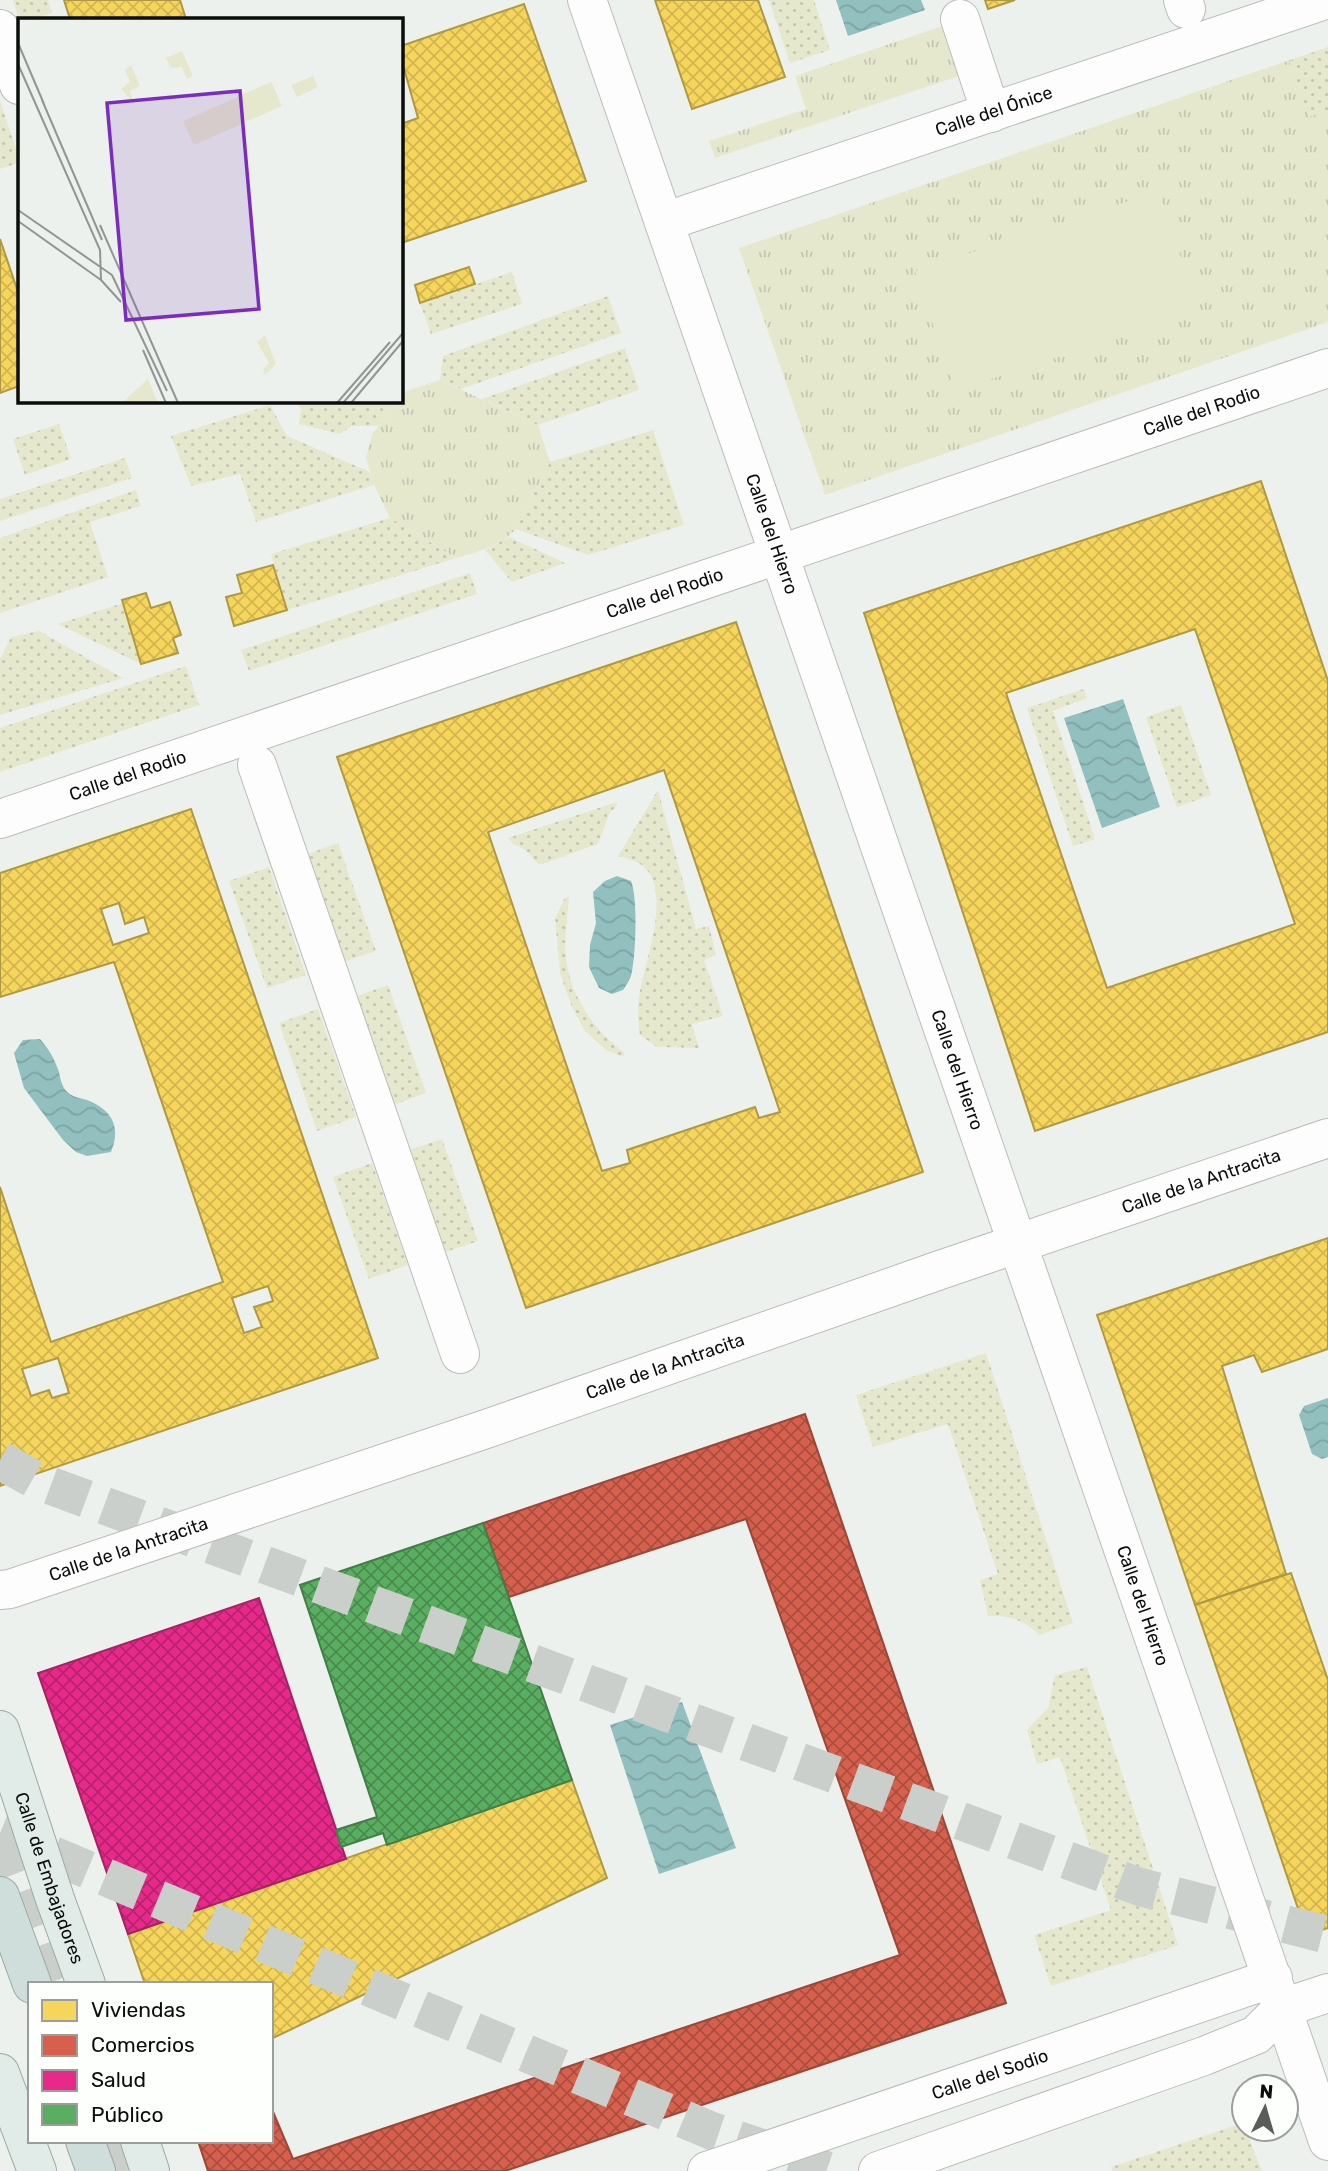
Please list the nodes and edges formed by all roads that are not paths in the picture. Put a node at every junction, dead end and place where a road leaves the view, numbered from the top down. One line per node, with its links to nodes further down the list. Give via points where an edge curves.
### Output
1 (587, 0): 7 (street, Calle del Hierro)
2 (1325, 0): 6 (street, Calle del Ónice)
3 (960, 19): 6 (street)
4 (0, 29): 5 (street)
5 (18, 82)
6 (991, 113): 7 (street, Calle del Ónice)
7 (664, 222): 9 (street, Calle del Hierro)
8 (1328, 368): 9 (street, Calle del Rodio)
9 (780, 554): 11 (street, Calle del Rodio); 13 (street, Calle del Hierro)
10 (257, 765): 14 (street)
11 (0, 819)
12 (1328, 1138): 13 (street, Calle de la Antracita)
13 (1018, 1244): 15 (street, Calle de la Antracita, via 473,1434); 22 (street, Calle del Hierro)
14 (460, 1354)
15 (0, 1590)
16 (0, 1730): 19 (main road, Calle de Embajadores)
17 (0, 1812): 19 (main road)
18 (0, 1896): 20 (highway)
19 (55, 1899): 21 (main road, Calle de Embajadores)
20 (31, 1982)
21 (85, 1982)
22 (1278, 1993): 23 (street, Calle del Sodio); 25 (street, Calle del Hierro); 31 (street, Calle del Sodio); 32 (street, Calle del Sodio, via 1256,2035)
23 (1328, 1993)
24 (0, 2073): 28 (main road)
25 (1328, 2141)
26 (86, 2143): 29 (highway)
27 (141, 2143): 30 (main road)
28 (37, 2171)
29 (96, 2171)
30 (150, 2171)
31 (707, 2171)
32 (878, 2171)

